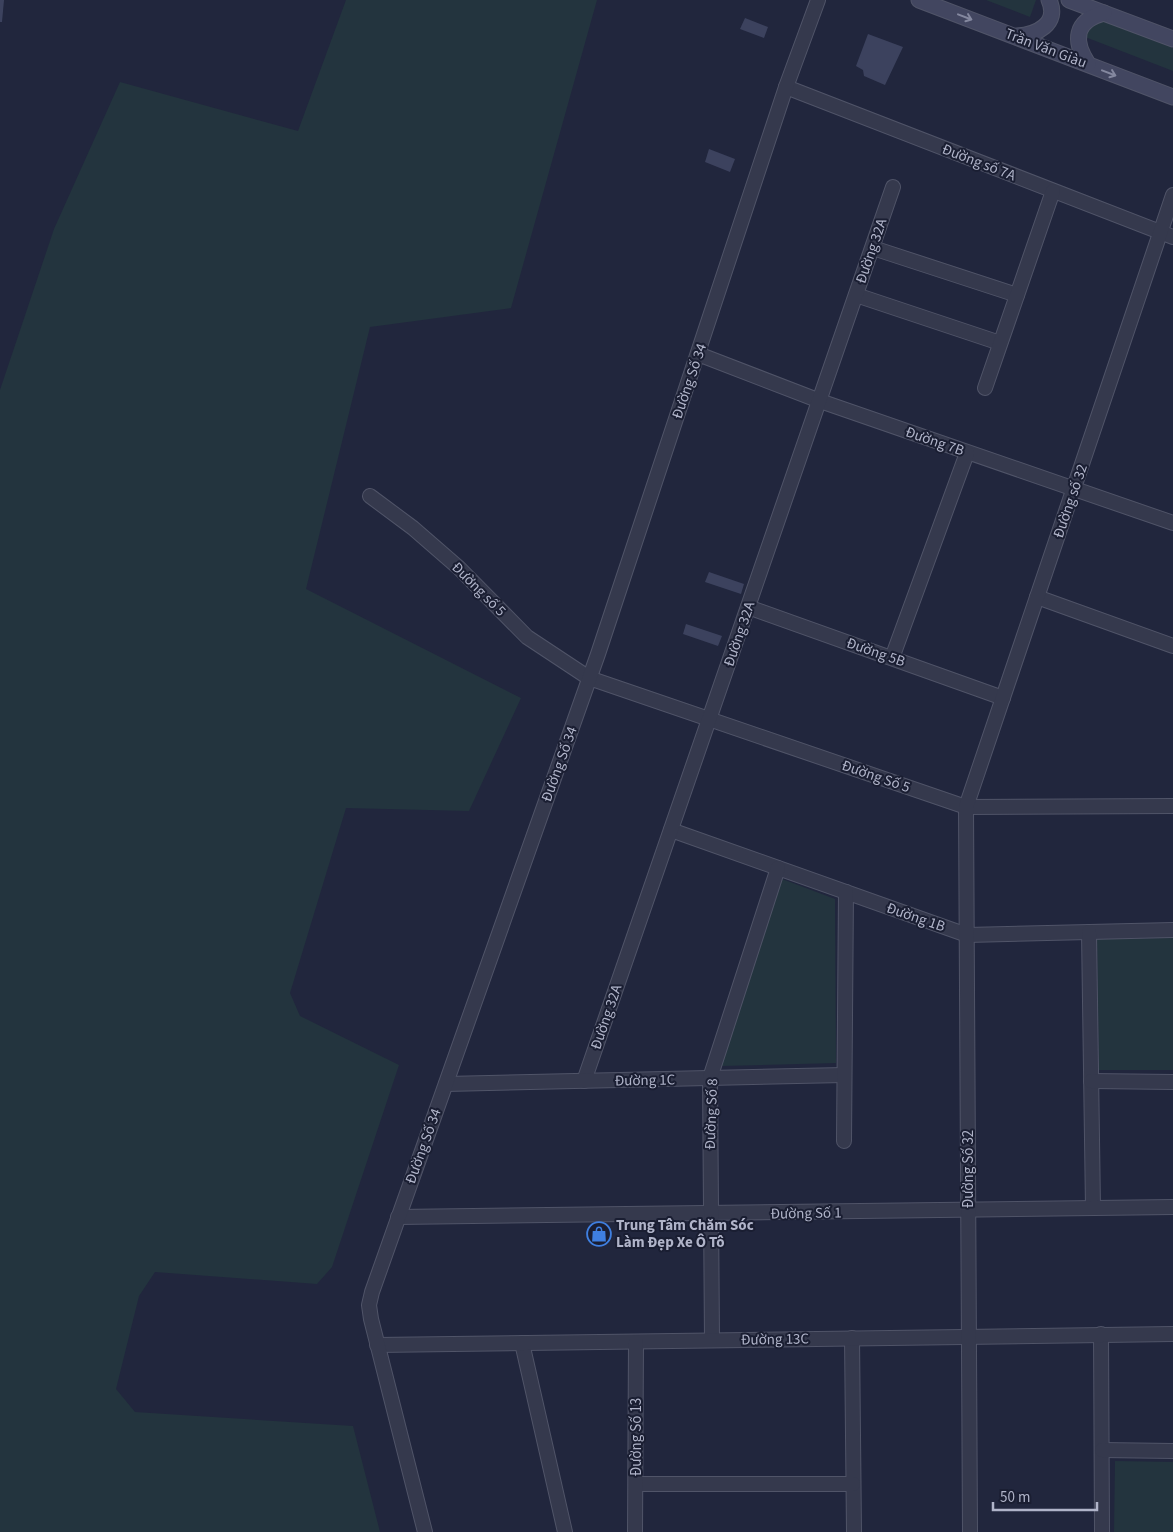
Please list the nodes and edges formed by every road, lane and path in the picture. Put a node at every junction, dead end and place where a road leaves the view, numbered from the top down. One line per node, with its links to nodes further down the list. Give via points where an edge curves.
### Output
1 (818, 0): 9 (street, Đường Số 34)
2 (919, 0): 6 (main road, Trần Văn Giàu, one-way to 6)
3 (1049, 0): 6 (main road, via 1052,12 1047,25 1035,34)
4 (1069, 0): 5 (main road)
5 (1104, 13): 7 (main road); 8 (main road, via 1088,20 1079,33 1078,46)
6 (1015, 36): 8 (main road, Trần Văn Giàu)
7 (1173, 39)
8 (1088, 64): 10 (main road, Trần Văn Giàu, one-way to 10)
9 (786, 87): 12 (street, Đường số 7A); 19 (street, Đường Số 34)
10 (1173, 97)
11 (893, 187): 15 (street, Đường 32A)
12 (1053, 191): 14 (street, Đường số 7A); 17 (street)
13 (1173, 195): 14 (street, Đường số 32)
14 (1167, 235): 23 (street, Đường số 32)
15 (873, 248): 16 (street, Đường 32A); 17 (street)
16 (856, 295): 18 (street); 21 (street, Đường 32A)
17 (1017, 295): 18 (street)
18 (1000, 343): 20 (street)
19 (698, 354): 21 (street, Đường 7B); 30 (street, Đường Số 34)
20 (985, 388)
21 (820, 401): 22 (street, Đường 7B); 27 (street, Đường 32A)
22 (967, 453): 23 (street, Đường 7B); 29 (street)
23 (1074, 490): 25 (street, Đường 7B); 26 (street, Đường số 32)
24 (370, 496): 30 (street, Đường số 5, via 459,568 527,637)
25 (1173, 522)
26 (1038, 596): 28 (street); 31 (street, Đường số 32)
27 (748, 607): 29 (street, Đường 5B); 32 (street, Đường 32A)
28 (1173, 646)
29 (892, 658): 31 (street, Đường 5B)
30 (589, 678): 32 (street, Đường Số 5); 46 (street, Đường Số 34)
31 (1004, 698): 34 (street, Đường số 32)
32 (709, 719): 34 (street, Đường Số 5); 35 (street, Đường 32A)
33 (1173, 806): 34 (street, Đường Số 5)
34 (966, 807): 40 (street, Đường Số 32)
35 (671, 830): 36 (street, Đường 1B); 43 (street, Đường 32A)
36 (778, 868): 37 (street, Đường 1B); 42 (street, Đường Số 8)
37 (846, 892): 40 (street, Đường 1B); 41 (street)
38 (1173, 930): 39 (street, Đường 1B)
39 (1089, 932): 40 (street, Đường 1B); 44 (street)
40 (967, 935): 50 (street, Đường Số 32)
41 (844, 1075): 42 (street, Đường 1C); 47 (street)
42 (710, 1078): 43 (street, Đường 1C); 51 (street, Đường Số 8)
43 (584, 1081): 46 (street, Đường 1C)
44 (1091, 1081): 45 (street); 49 (street)
45 (1173, 1082)
46 (446, 1084): 52 (street, Đường Số 34)
47 (844, 1141)
48 (1173, 1207): 49 (street, Đường Số 1)
49 (1093, 1208): 50 (street, Đường Số 1)
50 (969, 1210): 51 (street, Đường Số 1); 55 (street, Đường Số 32)
51 (710, 1215): 52 (street, Đường Số 1); 57 (street, Đường Số 8)
52 (398, 1217): 60 (street, Đường Số 34, via 368,1305)
53 (1101, 1334): 54 (street, Đường 13C); 55 (street, Đường 13C); 61 (street)
54 (1173, 1334)
55 (969, 1336): 56 (street, Đường 13C); 69 (street, Đường Số 32)
56 (852, 1338): 57 (street, Đường 13C); 64 (street)
57 (712, 1340): 58 (street, Đường 13C)
58 (636, 1342): 59 (street, Đường 13C); 63 (street, Đường Số 13)
59 (522, 1343): 60 (street, Đường 13C); 66 (street)
60 (378, 1345): 65 (street, Đường Số 34)
61 (1102, 1450): 62 (street); 70 (street)
62 (1173, 1451)
63 (636, 1484): 64 (street); 67 (street, Đường Số 13)
64 (853, 1484): 68 (street)
65 (425, 1532)
66 (565, 1532)
67 (635, 1532)
68 (854, 1532)
69 (970, 1532)
70 (1102, 1532)

